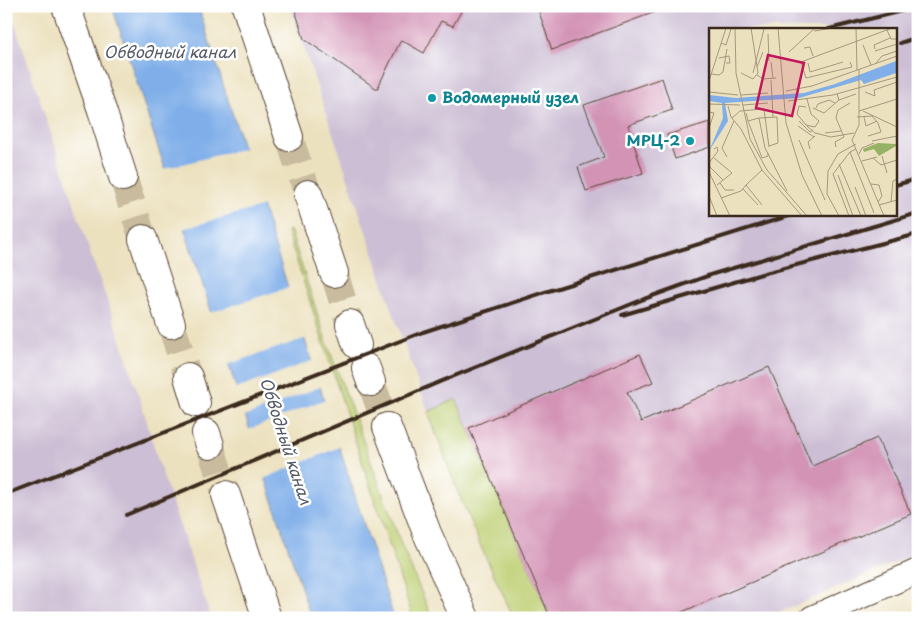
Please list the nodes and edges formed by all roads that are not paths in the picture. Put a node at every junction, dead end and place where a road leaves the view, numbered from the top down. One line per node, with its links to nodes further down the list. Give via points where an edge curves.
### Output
1 (66, 6): 4 (main road)
2 (246, 6): 3 (main road)
3 (289, 137)
4 (123, 178)
5 (308, 194): 7 (main road)
6 (143, 239): 8 (main road)
7 (334, 274)
8 (170, 324)
9 (188, 377): 10 (main road)
10 (196, 403)
11 (387, 427): 15 (main road, via 427,533)
12 (226, 495): 14 (main road)
13 (918, 571): 16 (street)
14 (267, 618)
15 (465, 618)
16 (812, 618)

